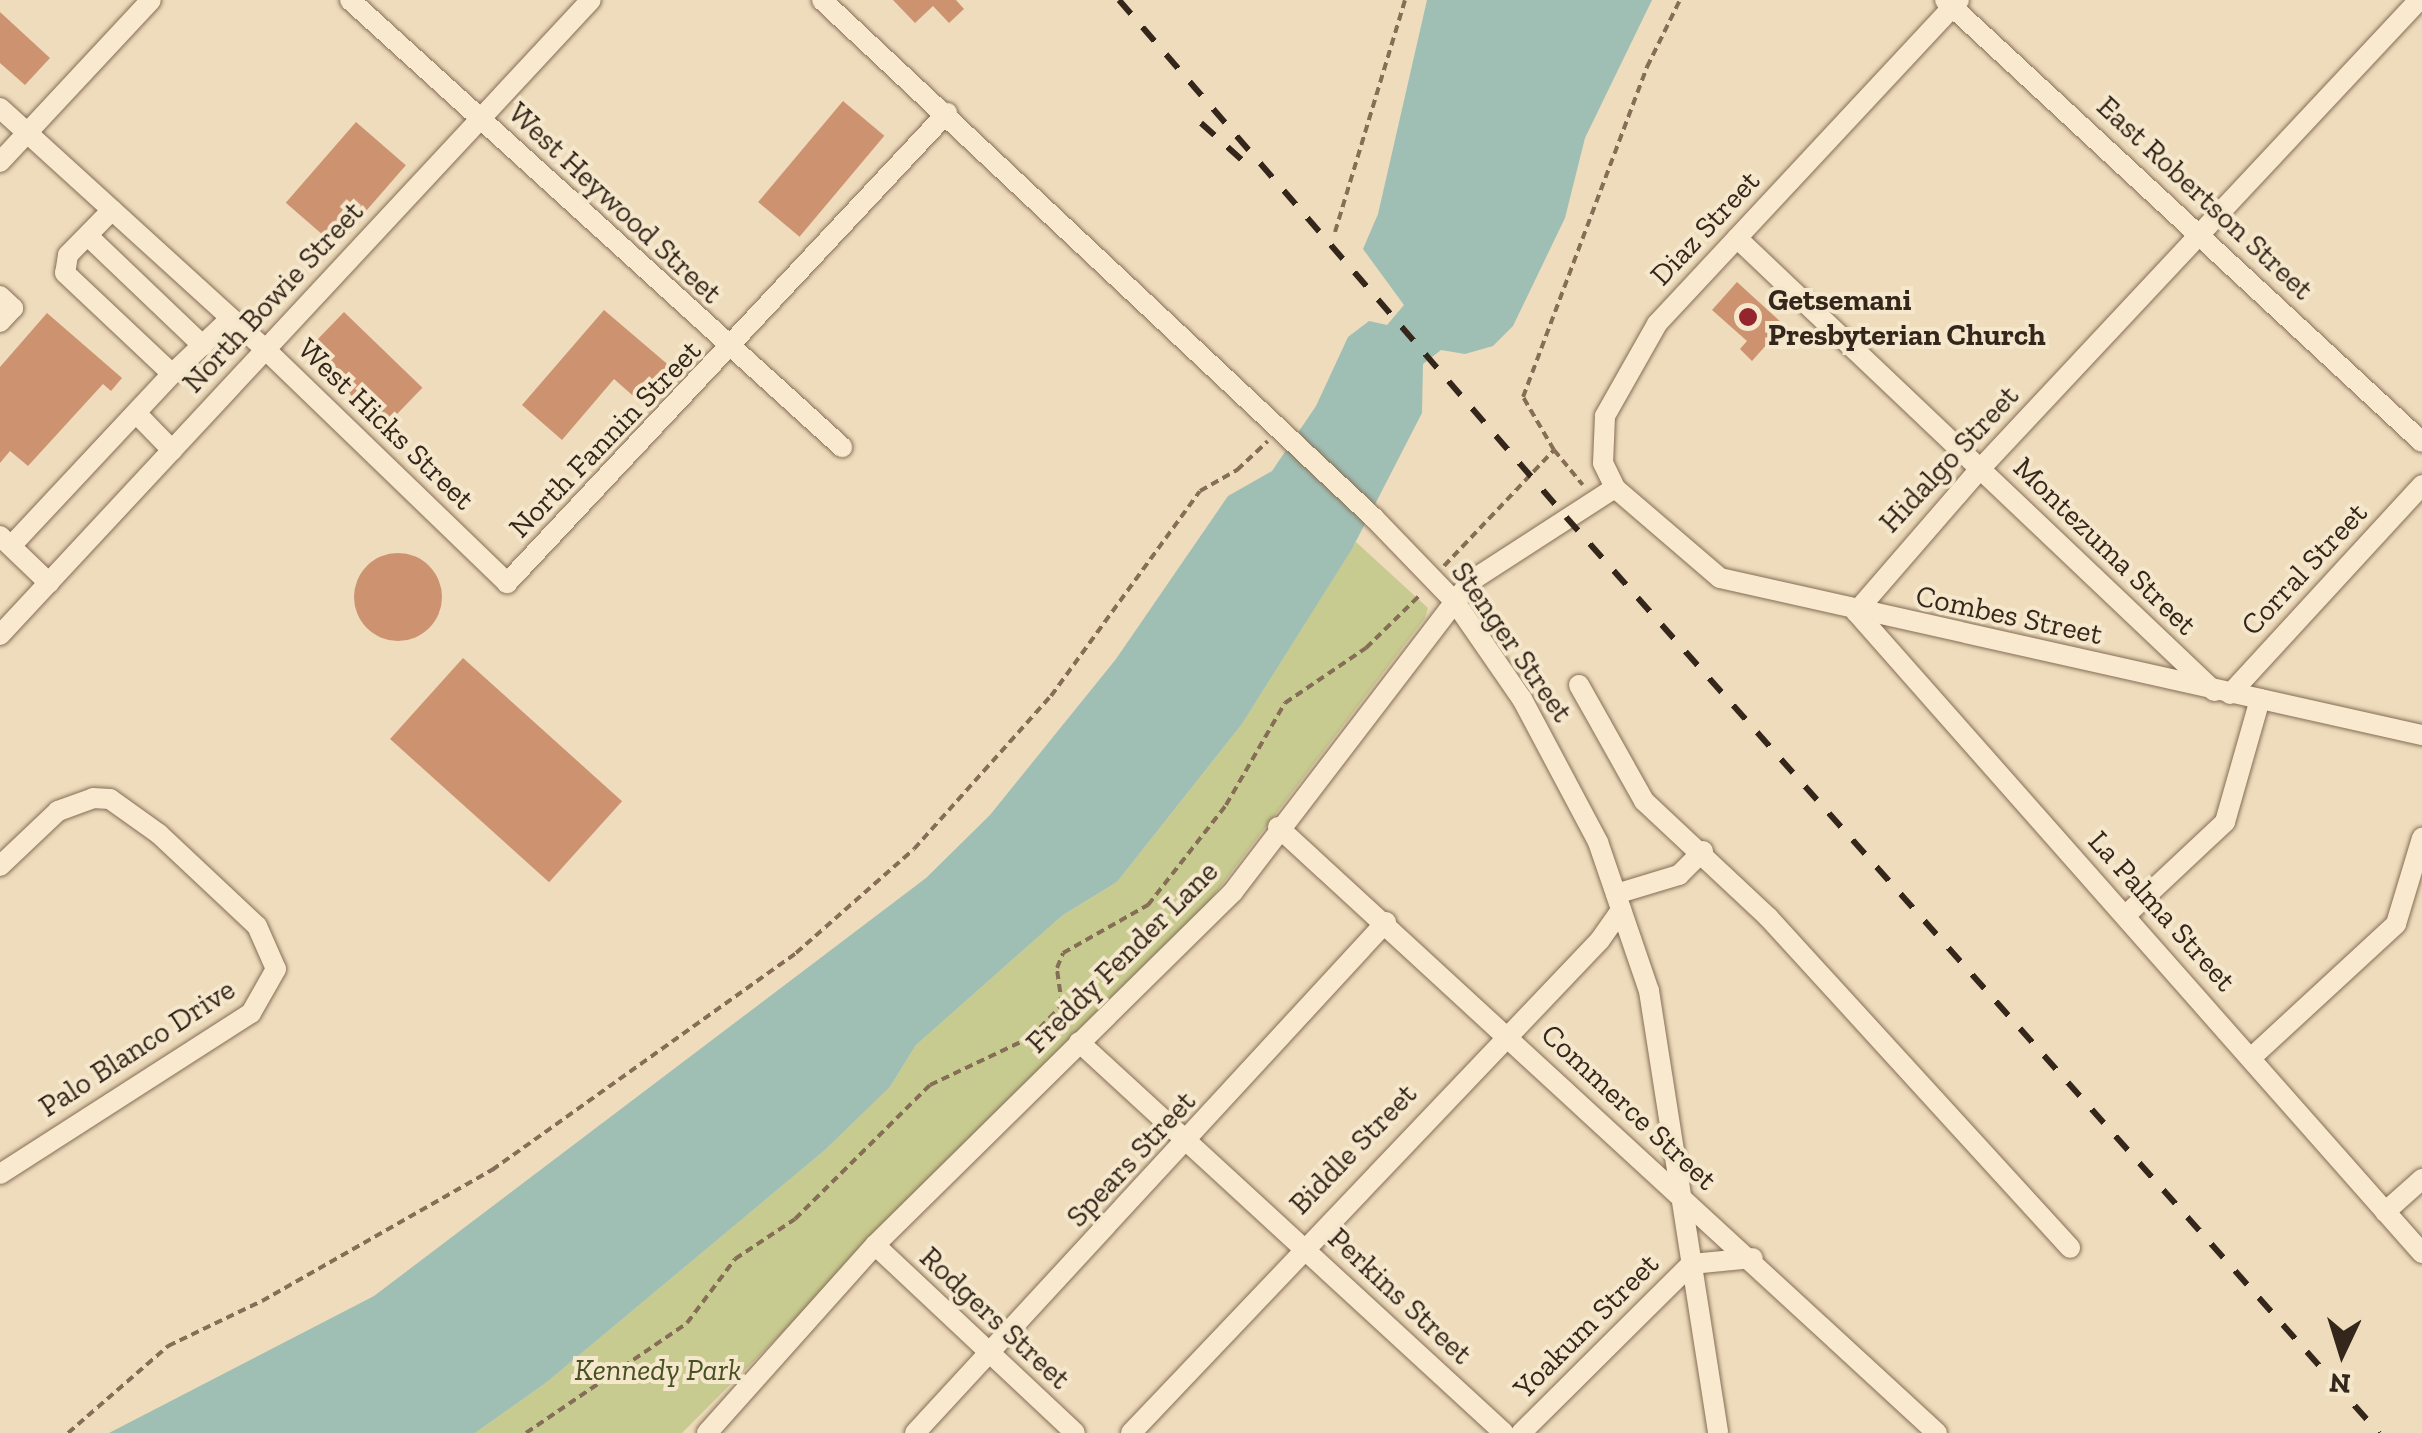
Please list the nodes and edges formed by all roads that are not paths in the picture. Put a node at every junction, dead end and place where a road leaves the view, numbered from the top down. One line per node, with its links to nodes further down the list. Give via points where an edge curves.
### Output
1 (151, 0): 10 (street)
2 (350, 0): 9 (street, West Heywood Street)
3 (591, 0): 9 (street, North Bowie Street)
4 (822, 0): 8 (street, Stenger Street)
5 (1952, 2): 13 (street, East Robertson Street); 15 (street, Diaz Street)
6 (2415, 5): 13 (street, Hidalgo Street)
7 (0, 108): 10 (street, West Hicks Street)
8 (947, 113): 21 (street, North Fannin Street); 33 (street, Stenger Street)
9 (480, 120): 20 (street, North Bowie Street); 21 (street, West Heywood Street)
10 (27, 134): 11 (street); 12 (street, West Hicks Street)
11 (0, 162)
12 (112, 210): 14 (street); 17 (street, West Hicks Street)
13 (2200, 232): 24 (street, East Robertson Street); 27 (street, Hidalgo Street)
14 (88, 236): 19 (street); 22 (street, via 68,255 65,273)
15 (1736, 238): 27 (street, Montezuma Street); 29 (street, Diaz Street, via 1657,324 1604,416 1603,463)
16 (0, 296): 18 (street, via 13,308)
17 (231, 318): 19 (street); 20 (street, West Hicks Street)
18 (0, 322)
19 (203, 346): 22 (street)
20 (266, 349): 26 (street, North Bowie Street); 32 (street, West Hicks Street)
21 (730, 351): 25 (street, West Heywood Street); 32 (street, North Fannin Street)
22 (172, 374): 23 (street)
23 (136, 413): 26 (street); 30 (street)
24 (2422, 442)
25 (842, 447)
26 (172, 450): 31 (street, North Bowie Street)
27 (1980, 468): 34 (street, Hidalgo Street); 37 (street, Montezuma Street)
28 (2422, 485): 37 (street, Corral Street)
29 (1615, 488): 33 (street, Freddy Fender Lane, via 1471,580); 34 (street, Combes Street, via 1720,578)
30 (6, 541): 31 (street)
31 (49, 583): 35 (street, North Bowie Street)
32 (508, 583)
33 (1455, 602): 40 (street, Freddy Fender Lane); 44 (street, Stenger Street, via 1570,781)
34 (1856, 612): 37 (street, Combes Street); 45 (street, La Palma Street)
35 (0, 635)
36 (1579, 685): 42 (street, via 1644,801 1668,828)
37 (2222, 692): 38 (street, Combes Street)
38 (2260, 699): 39 (street, Combes Street); 45 (street, via 2225,822)
39 (2422, 735)
40 (1278, 828): 46 (street, Commerce Street); 48 (street, Freddy Fender Lane, via 1233,892)
41 (2422, 838): 49 (street, via 2396,924)
42 (1703, 851): 44 (street, via 1679,874); 57 (street)
43 (0, 866): 51 (street, Palo Blanco Drive, via 58,811 110,799 159,834 258,926 276,969 251,1013)
44 (1618, 902): 47 (street, Biddle Street); 53 (street, Stenger Street, via 1649,991)
45 (2126, 916): 49 (street, La Palma Street)
46 (1386, 922): 47 (street, Commerce Street); 50 (street, Spears Street)
47 (1506, 1034): 53 (street, Commerce Street); 56 (street, Biddle Street)
48 (1078, 1042): 50 (street, Perkins Street); 55 (street, Freddy Fender Lane)
49 (2252, 1057): 54 (street, La Palma Street)
50 (1192, 1140): 56 (street, Perkins Street); 61 (street, Spears Street)
51 (0, 1174)
52 (2422, 1178): 54 (street)
53 (1685, 1200): 59 (street, Commerce Street); 60 (street, Stenger Street)
54 (2385, 1212): 58 (street, La Palma Street)
55 (875, 1245): 61 (street, Rodgers Street); 63 (street, Freddy Fender Lane)
56 (1302, 1246): 66 (street, Biddle Street); 67 (street, Perkins Street)
57 (2070, 1248)
58 (2422, 1252)
59 (1753, 1258): 60 (street, Yoakum Street); 62 (street, Commerce Street)
60 (1691, 1264): 68 (street, Yoakum Street); 69 (street, Stenger Street)
61 (987, 1354): 64 (street, Spears Street); 65 (street, Rodgers Street)
62 (1923, 1428)
63 (706, 1433)
64 (914, 1433)
65 (1075, 1433)
66 (1131, 1433)
67 (1504, 1433)
68 (1520, 1433)
69 (1718, 1433)

